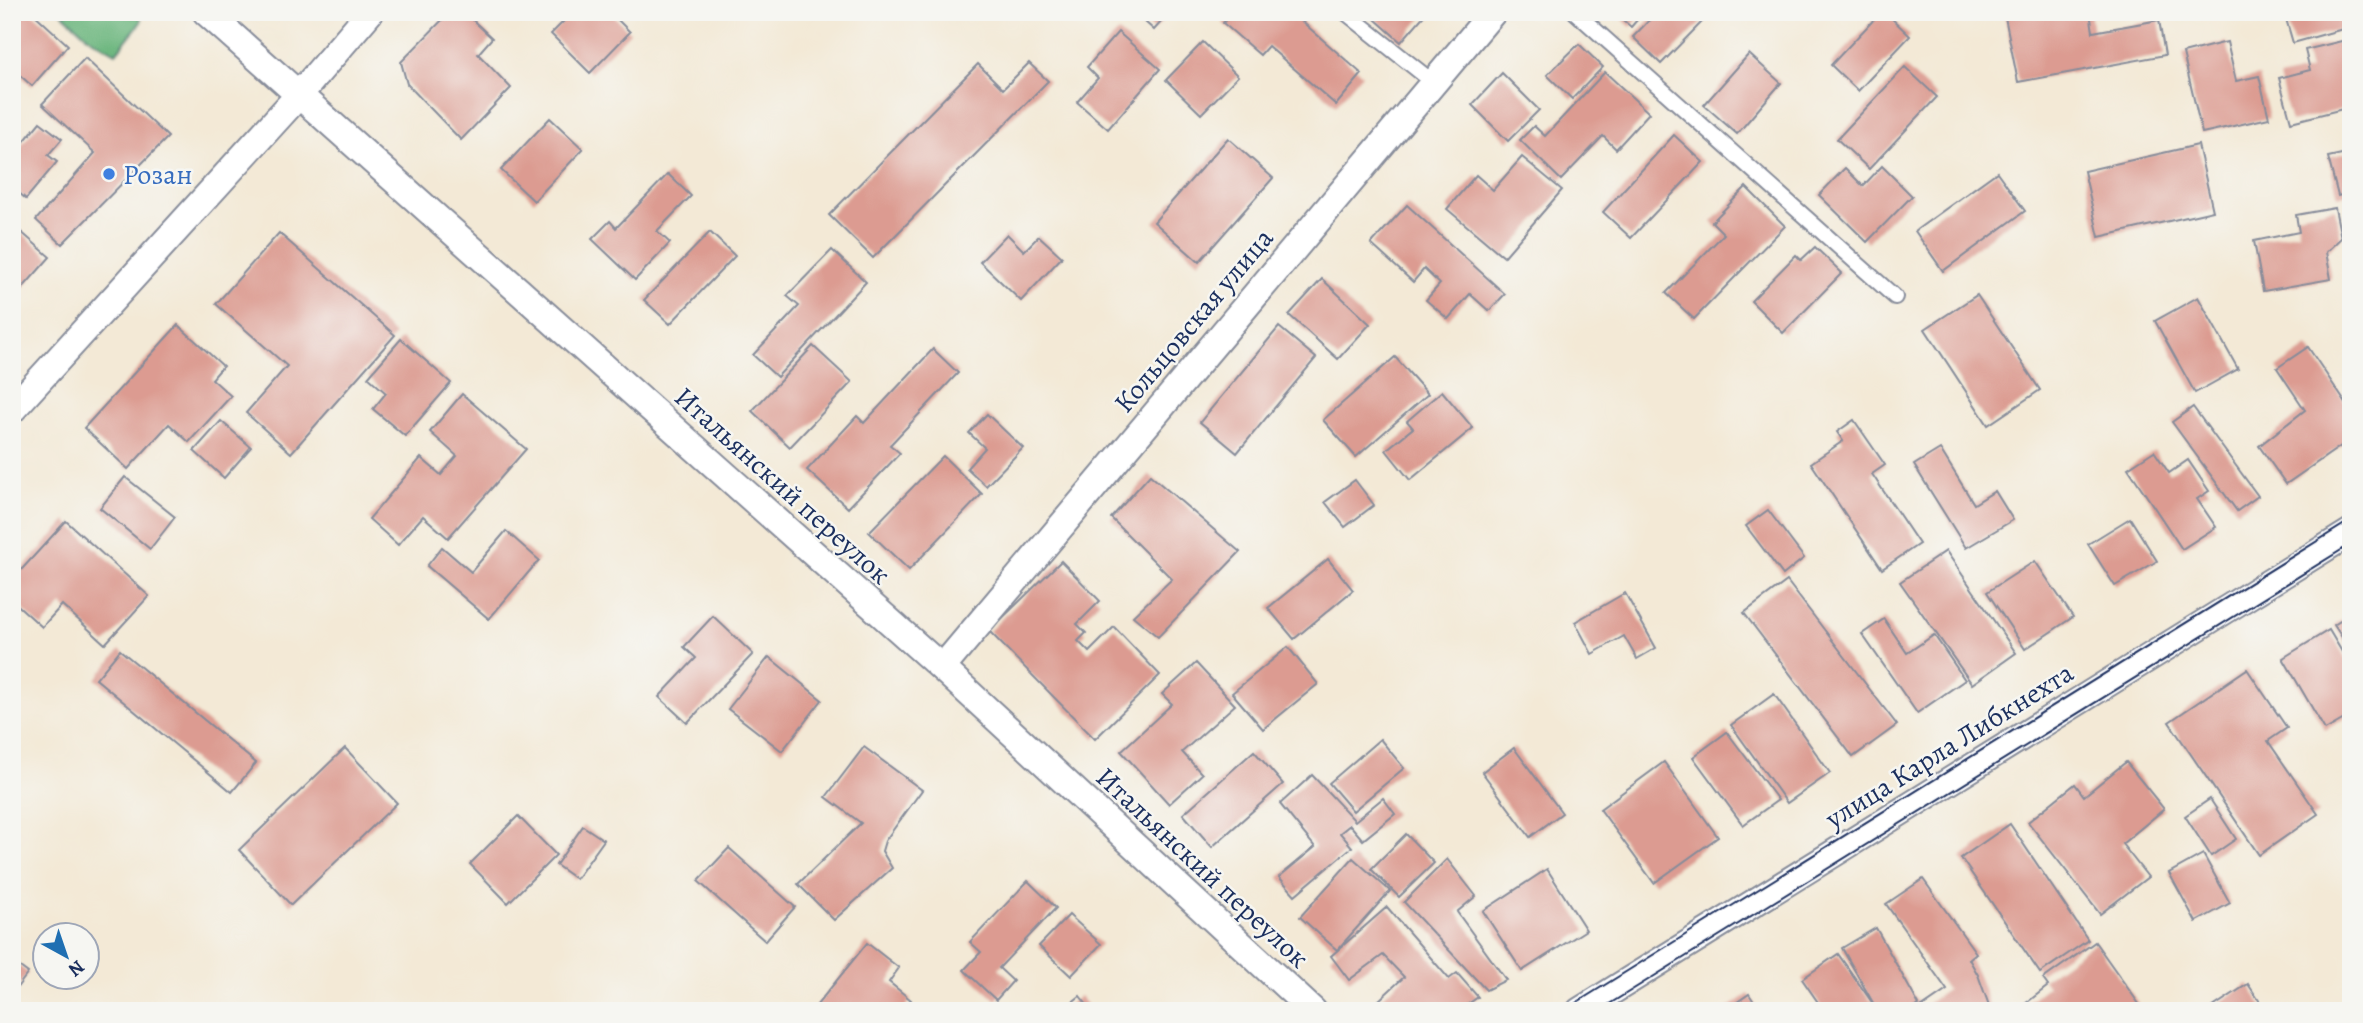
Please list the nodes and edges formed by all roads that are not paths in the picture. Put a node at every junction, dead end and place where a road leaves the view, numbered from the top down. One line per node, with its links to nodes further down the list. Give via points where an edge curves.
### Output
1 (206, 12): 7 (street, Итальянский переулок)
2 (370, 12): 7 (street)
3 (1345, 12): 6 (lane)
4 (1493, 12): 6 (street, Кольцовская улица)
5 (1575, 12): 8 (lane)
6 (1433, 83): 11 (street, Кольцовская улица)
7 (298, 96): 9 (street); 11 (street, Итальянский переулок)
8 (1895, 297)
9 (12, 410)
10 (2351, 532): 13 (street, улица Карла Либкнехта)
11 (942, 668): 12 (street, Итальянский переулок)
12 (1313, 1011)
13 (1580, 1011)

